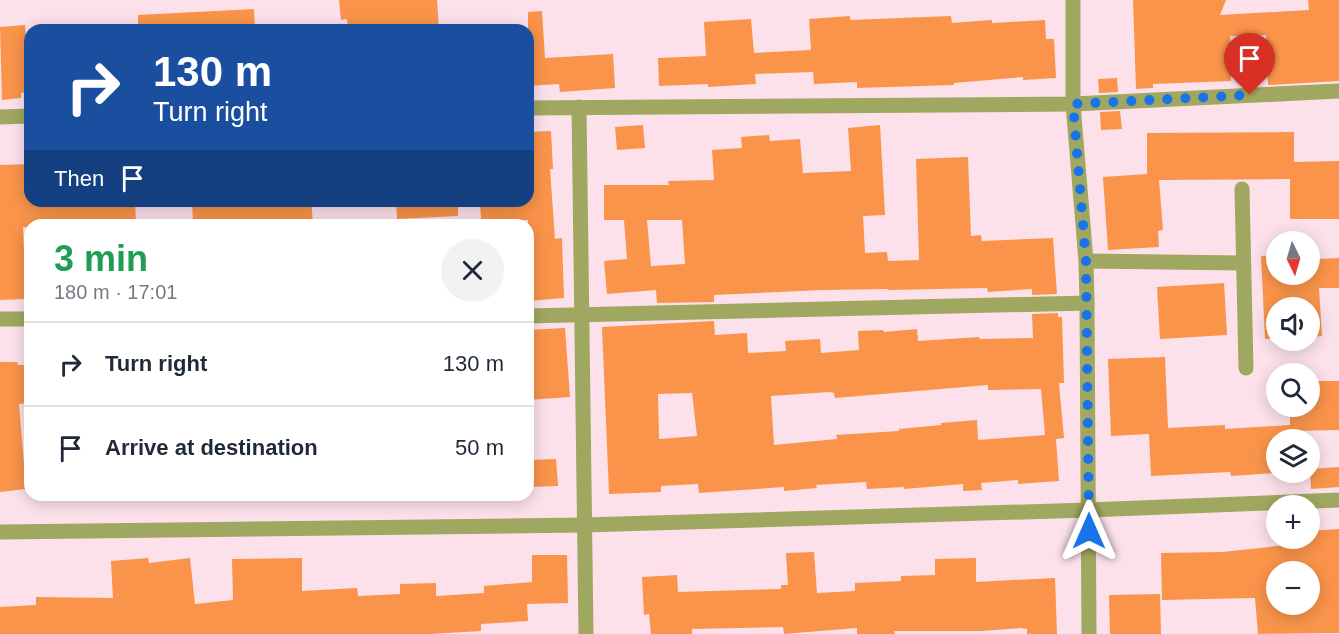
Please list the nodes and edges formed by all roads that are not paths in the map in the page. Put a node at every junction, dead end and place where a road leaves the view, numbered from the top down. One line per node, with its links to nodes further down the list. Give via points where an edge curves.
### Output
1 (1073, 0): 3 (street)
2 (1339, 91): 3 (street)
3 (1073, 104): 4 (street); 9 (street)
4 (579, 107): 5 (street); 12 (street)
5 (534, 108)
6 (24, 116): 7 (street)
7 (0, 117)
8 (1242, 189): 10 (street)
9 (1086, 261): 10 (street); 11 (street)
10 (1242, 263): 16 (street)
11 (1087, 303): 12 (street); 18 (street)
12 (581, 315): 13 (street); 19 (street)
13 (534, 316)
14 (0, 319): 15 (street)
15 (24, 319)
16 (1246, 368)
17 (1339, 500): 18 (street)
18 (1088, 510): 19 (street); 22 (street)
19 (584, 525): 20 (street); 21 (street)
20 (0, 532)
21 (586, 634)
22 (1089, 634)

